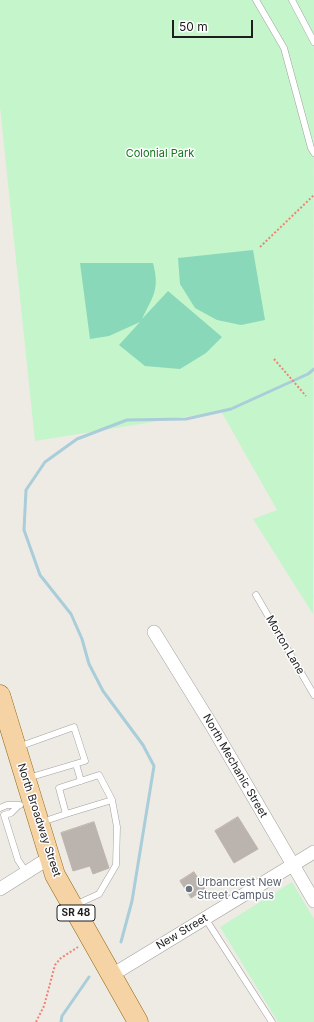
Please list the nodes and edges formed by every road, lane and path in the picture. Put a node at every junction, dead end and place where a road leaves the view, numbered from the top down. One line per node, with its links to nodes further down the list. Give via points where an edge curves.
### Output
1 (256, 0): 4 (lane, via 284,48)
2 (292, 0): 3 (lane)
3 (314, 42)
4 (314, 153)
5 (314, 194): 6 (path)
6 (260, 247)
7 (274, 359): 8 (path)
8 (306, 396)
9 (256, 595): 12 (lane, Morton Lane)
10 (154, 632): 24 (street, North Mechanic Street)
11 (0, 695): 13 (main road, North Broadway Street / SR 48)
12 (314, 695)
13 (15, 747): 14 (lane, via 74,727 85,761); 15 (main road, North Broadway Street / SR 48)
14 (76, 764): 15 (lane); 16 (lane)
15 (25, 779): 18 (main road, North Broadway Street / SR 48)
16 (81, 780): 17 (lane, via 99,775); 20 (lane, via 58,788)
17 (112, 800): 20 (lane); 28 (lane, via 117,827 116,865 99,894)
18 (25, 804): 19 (lane, via 6,805); 21 (main road, North Broadway Street / SR 48); 25 (lane, via 4,815 18,860)
19 (0, 808)
20 (66, 814): 21 (lane)
21 (38, 823): 23 (main road, North Broadway Street / SR 48)
22 (314, 852): 24 (street, New Street)
23 (49, 858): 25 (street); 28 (main road, North Broadway Street / SR 48)
24 (293, 865): 27 (street, North Mechanic Street); 29 (street, New Street)
25 (26, 872): 26 (street)
26 (0, 888)
27 (314, 901)
28 (72, 906): 30 (main road, North Broadway Street / SR 48)
29 (205, 918): 31 (street, New Street); 34 (lane)
30 (91, 940): 31 (main road, North Broadway Street / SR 48); 32 (path, via 61,958 55,965 44,1006)
31 (112, 976): 33 (main road, North Broadway Street / SR 48)
32 (36, 1022)
33 (138, 1022)
34 (272, 1022)

